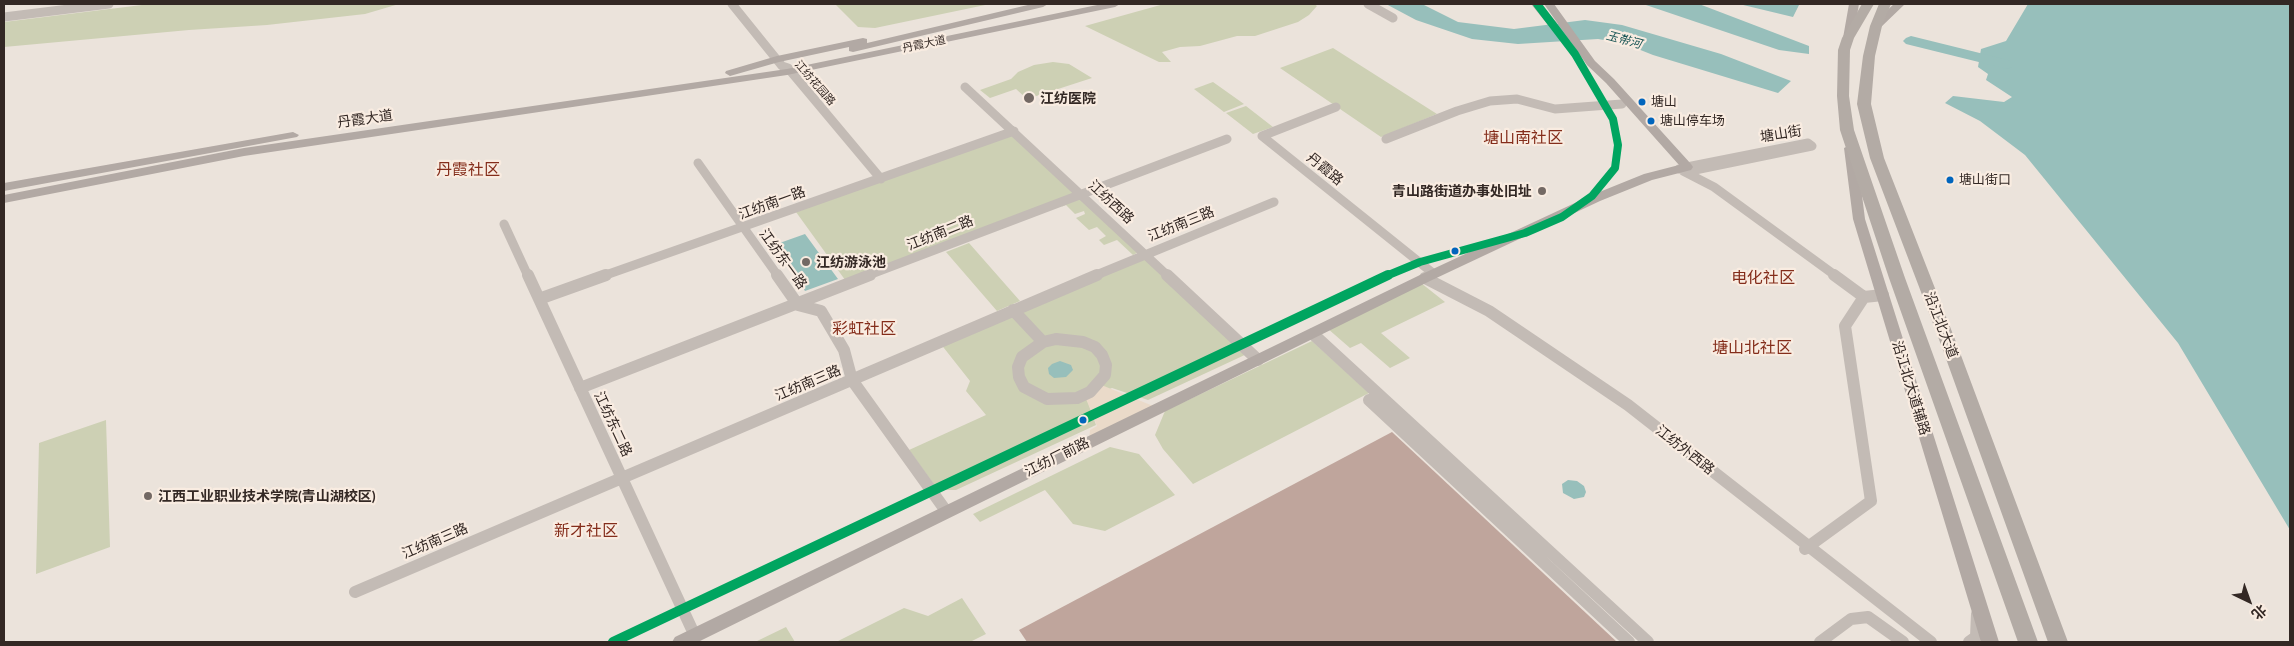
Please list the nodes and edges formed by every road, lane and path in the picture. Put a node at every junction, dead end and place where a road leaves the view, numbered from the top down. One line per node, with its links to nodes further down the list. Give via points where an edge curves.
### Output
1 (109, 4): 14 (street)
2 (732, 4): 19 (street, 江纺花园路)
3 (1024, 4): 19 (main road, 丹霞大道)
4 (1043, 4): 19 (main road, 丹霞大道)
5 (1084, 4): 19 (main road, 丹霞大道)
6 (1115, 4): 19 (main road, 丹霞大道)
7 (1368, 4): 15 (street)
8 (1536, 4): 18 (main road)
9 (1549, 4): 18 (main road)
10 (1854, 4): 17 (main road)
11 (1868, 4): 17 (highway, 沿江北大道)
12 (1885, 4): 16 (highway, 沿江北大道)
13 (1900, 4): 16 (main road)
14 (4, 17)
15 (1394, 18)
16 (1876, 26): 65 (highway, 沿江北大道, via 1864,104 1877,158)
17 (1848, 38): 24 (highway, 沿江北大道, via 1844,50 1843,96)
18 (1580, 52): 22 (main road); 29 (main road)
19 (785, 66): 20 (main road, 丹霞大道); 20 (main road, 丹霞大道); 30 (street, 江纺花园路)
20 (732, 76): 31 (main road, 丹霞大道, via 246,142); 33 (main road, 丹霞大道, via 244,152)
21 (965, 87): 25 (street, 江纺西路)
22 (1622, 104): 27 (street, via 1556,109 1517,99 1490,101); 29 (main road)
23 (1336, 107): 38 (street, 丹霞路, via 1262,136)
24 (1848, 130): 39 (main road, 沿江北大道辅路, via 1859,218); 64 (highway, 沿江北大道, via 1897,278)
25 (1014, 131): 30 (street, 江纺南一路); 32 (street, 江纺西路)
26 (1227, 139): 32 (street, 江纺南二路)
27 (1386, 140)
28 (698, 163): 36 (street, 江纺东一路)
29 (1683, 168): 29 (street, 塘山街, via 1695,170 1812,146 1808,143); 38 (main road, 塘山街, via 1596,198); 40 (street)
30 (881, 179): 36 (street, 江纺南一路)
31 (4, 186)
32 (1081, 193): 37 (street, 江纺西路); 42 (street, 江纺南二路)
33 (4, 199)
34 (1274, 202): 37 (street, 江纺南三路)
35 (504, 224): 41 (street, 江纺东二路)
36 (742, 228): 41 (street, 江纺南一路); 42 (street, 江纺东一路)
37 (1146, 254): 43 (street, 江纺南三路); 46 (street, 江纺西路)
38 (1426, 277): 44 (main road, 江纺厂前路); 52 (street, 江纺外西路, via 1487,314 1623,409)
39 (1883, 295): 40 (street); 54 (main road, 沿江北大道辅路)
40 (1864, 298): 52 (street, via 1845,326 1870,501)
41 (539, 299): 48 (street, 江纺东二路)
42 (798, 305): 47 (street, 江纺东一路, via 821,311 844,350); 48 (street, 江纺南二路)
43 (1012, 310): 45 (street); 47 (street, 江纺南三路)
44 (1313, 334): 46 (main road, 江纺厂前路); 57 (street)
45 (1043, 342): 45 (street, via 1070,339 1094,347 1106,365 1105,375 1090,392 1069,399 1047,399 1034,394 1021,382 1018,367 1022,357)
46 (1258, 360): 51 (main road, 江纺厂前路)
47 (852, 380): 50 (street, 江纺南三路); 51 (street, 江纺东一路)
48 (580, 388): 50 (street, 江纺东二路)
49 (1369, 400): 56 (street)
50 (622, 478): 53 (street, 江纺南三路); 55 (street, 江纺东二路)
51 (946, 512): 55 (main road, 江纺厂前路)
52 (1806, 548): 60 (street, 江纺外西路); 61 (street, 江纺外西路)
53 (355, 592)
54 (1978, 602): 62 (street, via 1976,637); 63 (main road, 沿江北大道辅路)
55 (688, 639)
56 (1629, 642)
57 (1648, 642)
58 (1820, 642): 59 (street, via 1851,620 1868,617)
59 (1902, 642)
60 (1920, 642)
61 (1931, 642)
62 (1969, 642)
63 (1990, 642)
64 (2028, 642)
65 (2058, 642)

